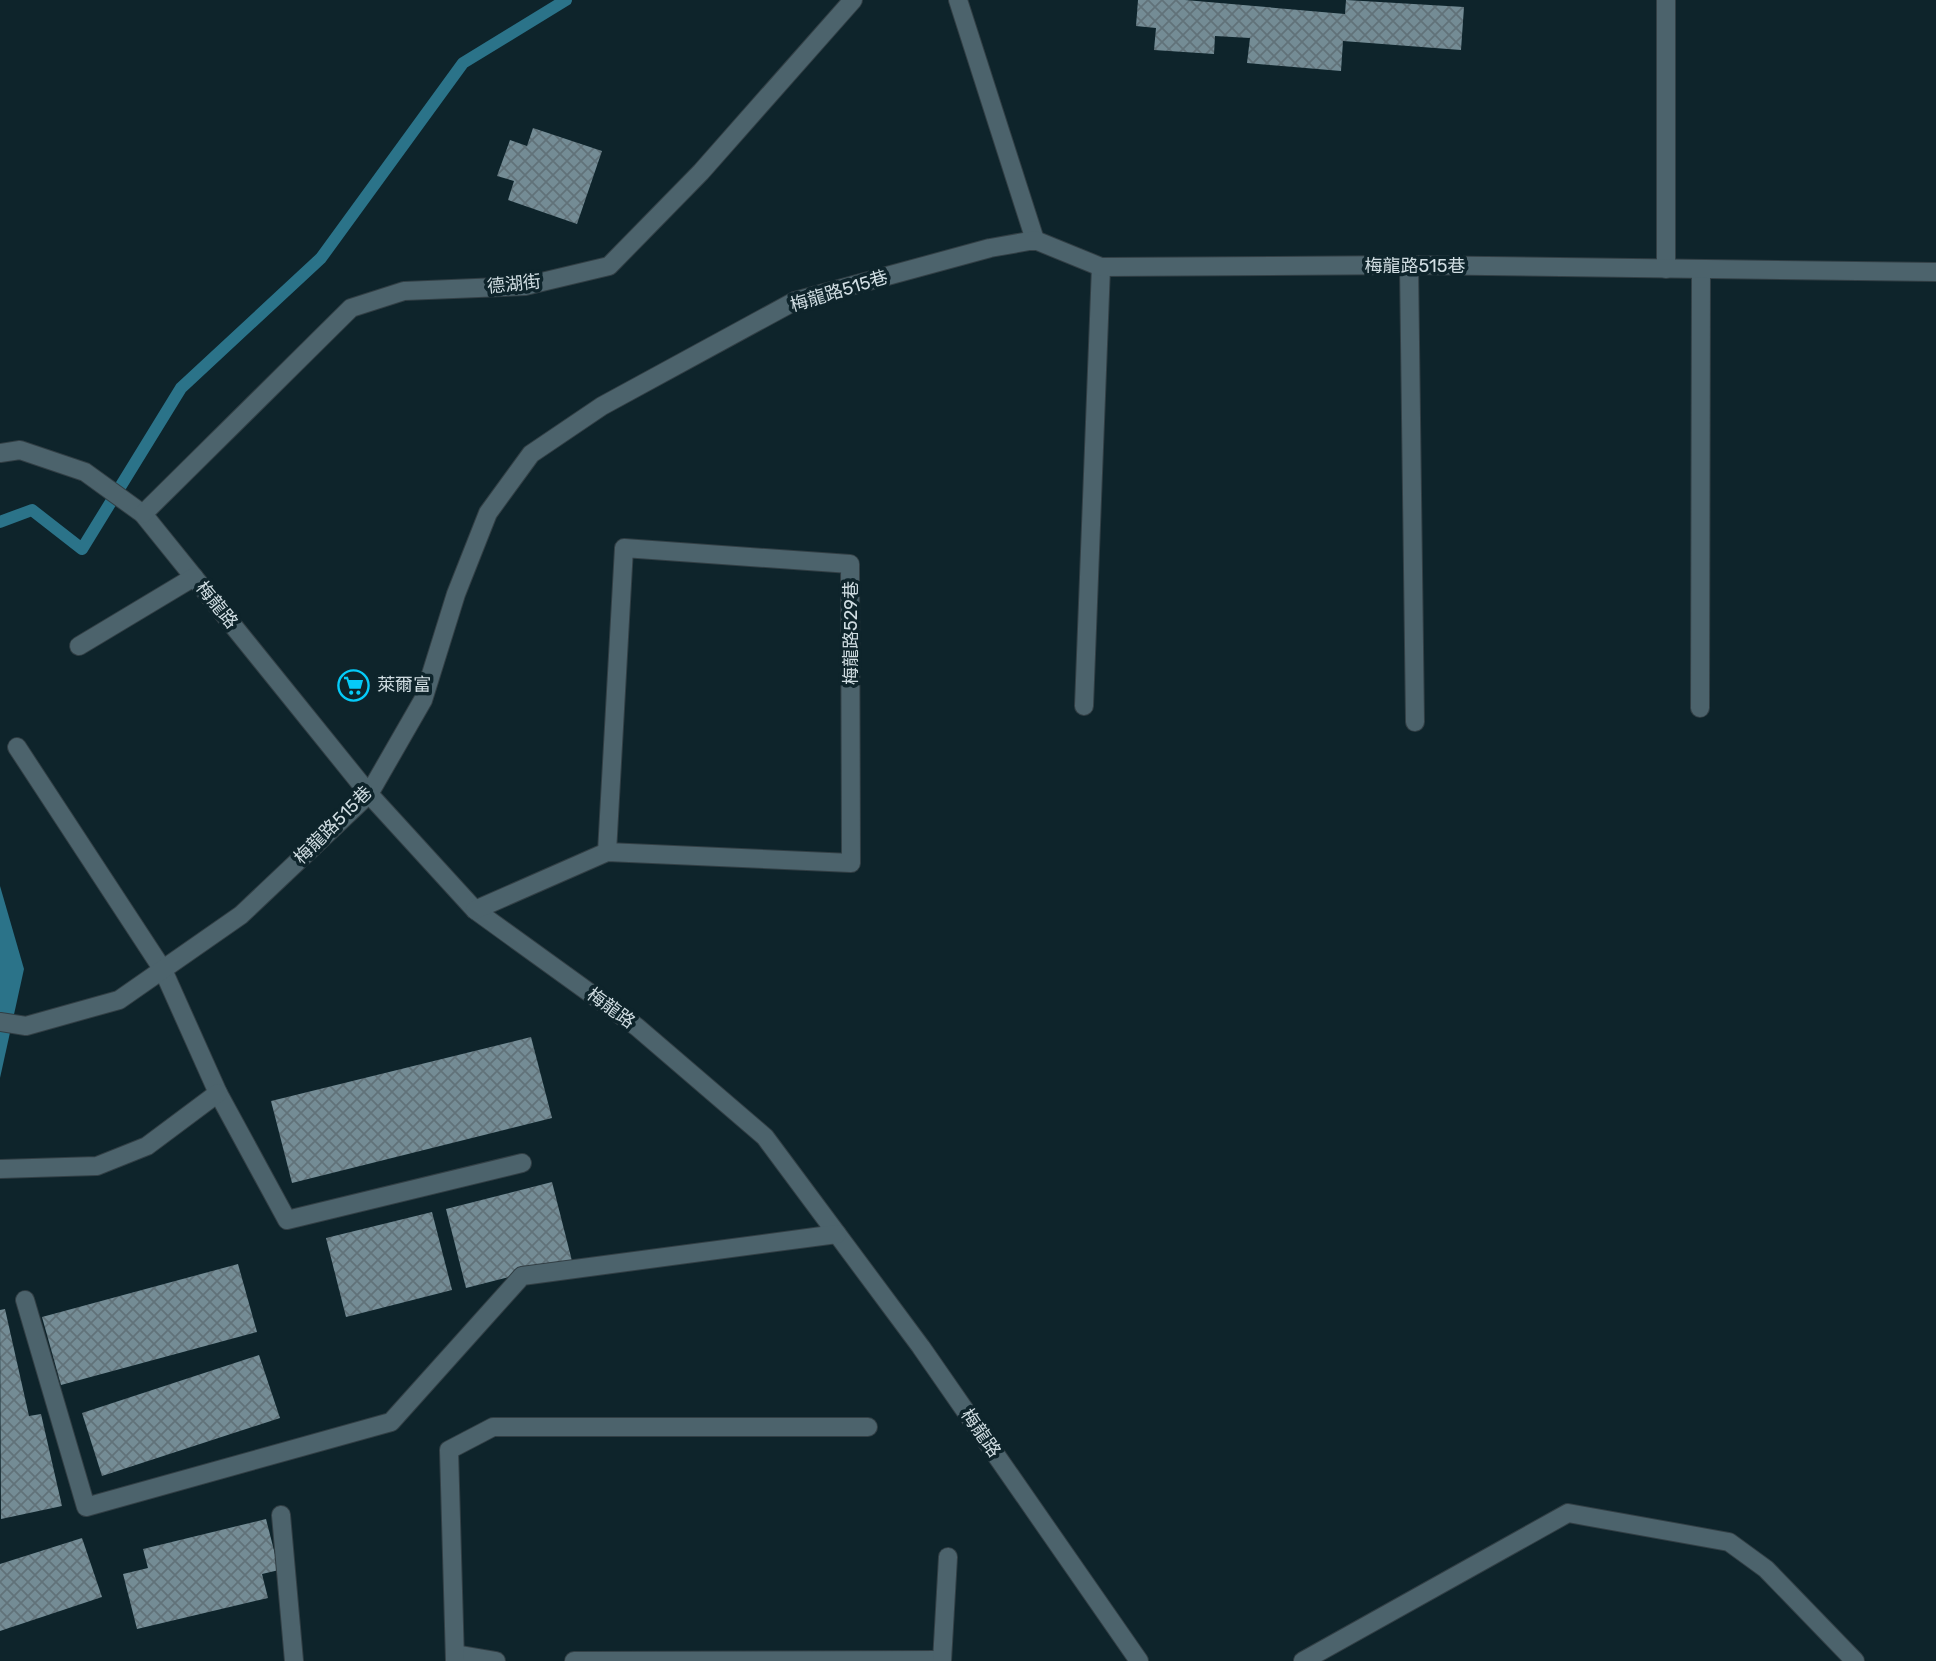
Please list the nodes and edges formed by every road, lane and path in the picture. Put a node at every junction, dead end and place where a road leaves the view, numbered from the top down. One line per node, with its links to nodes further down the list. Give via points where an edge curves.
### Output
1 (853, 0): 11 (street, 德湖街, via 701,172 609,266 525,286 404,291 351,308)
2 (958, 0): 4 (street)
3 (1666, 0): 7 (street)
4 (1035, 240): 6 (street, 梅龍路515巷); 18 (street, 梅龍路515巷, via 795,301 602,406 531,454 488,513 456,594 424,700)
5 (1409, 265): 6 (street, 梅龍路515巷); 7 (street, 梅龍路515巷); 16 (street)
6 (1101, 267): 14 (street)
7 (1666, 269): 8 (street, 梅龍路515巷)
8 (1701, 269): 9 (street, 梅龍路515巷); 15 (street)
9 (1936, 272)
10 (0, 453): 11 (street, 梅龍路, via 20,450 85,472)
11 (140, 512): 12 (street, 梅龍路)
12 (194, 577): 13 (street); 18 (street, 梅龍路)
13 (79, 646)
14 (1084, 706)
15 (1700, 708)
16 (1415, 722)
17 (18, 747): 21 (street)
18 (369, 794): 20 (street, 梅龍路); 21 (street, 梅龍路515巷, via 241,915)
19 (607, 852): 19 (street, 梅龍路529巷, via 851,863 850,564 624,548); 20 (street, 梅龍路529巷)
20 (475, 910): 26 (street, 梅龍路, via 637,1027 765,1138)
21 (163, 970): 22 (street, 梅龍路515巷, via 119,1000 26,1026); 23 (street)
22 (0, 1022)
23 (218, 1093): 24 (street, via 287,1220); 25 (street, via 147,1146 97,1166)
24 (522, 1163)
25 (0, 1169)
26 (837, 1234): 27 (street, via 522,1276 391,1422 86,1507); 36 (street, 梅龍路)
27 (25, 1300)
28 (868, 1427): 31 (street, via 493,1427 449,1450)
29 (281, 1515): 33 (street)
30 (948, 1557): 32 (street)
31 (455, 1658): 34 (street)
32 (942, 1660): 35 (street)
33 (294, 1661)
34 (496, 1661)
35 (575, 1661)
36 (1139, 1661)
37 (1303, 1661): 38 (street, via 1569,1513 1730,1542 1766,1569)
38 (1854, 1661)

